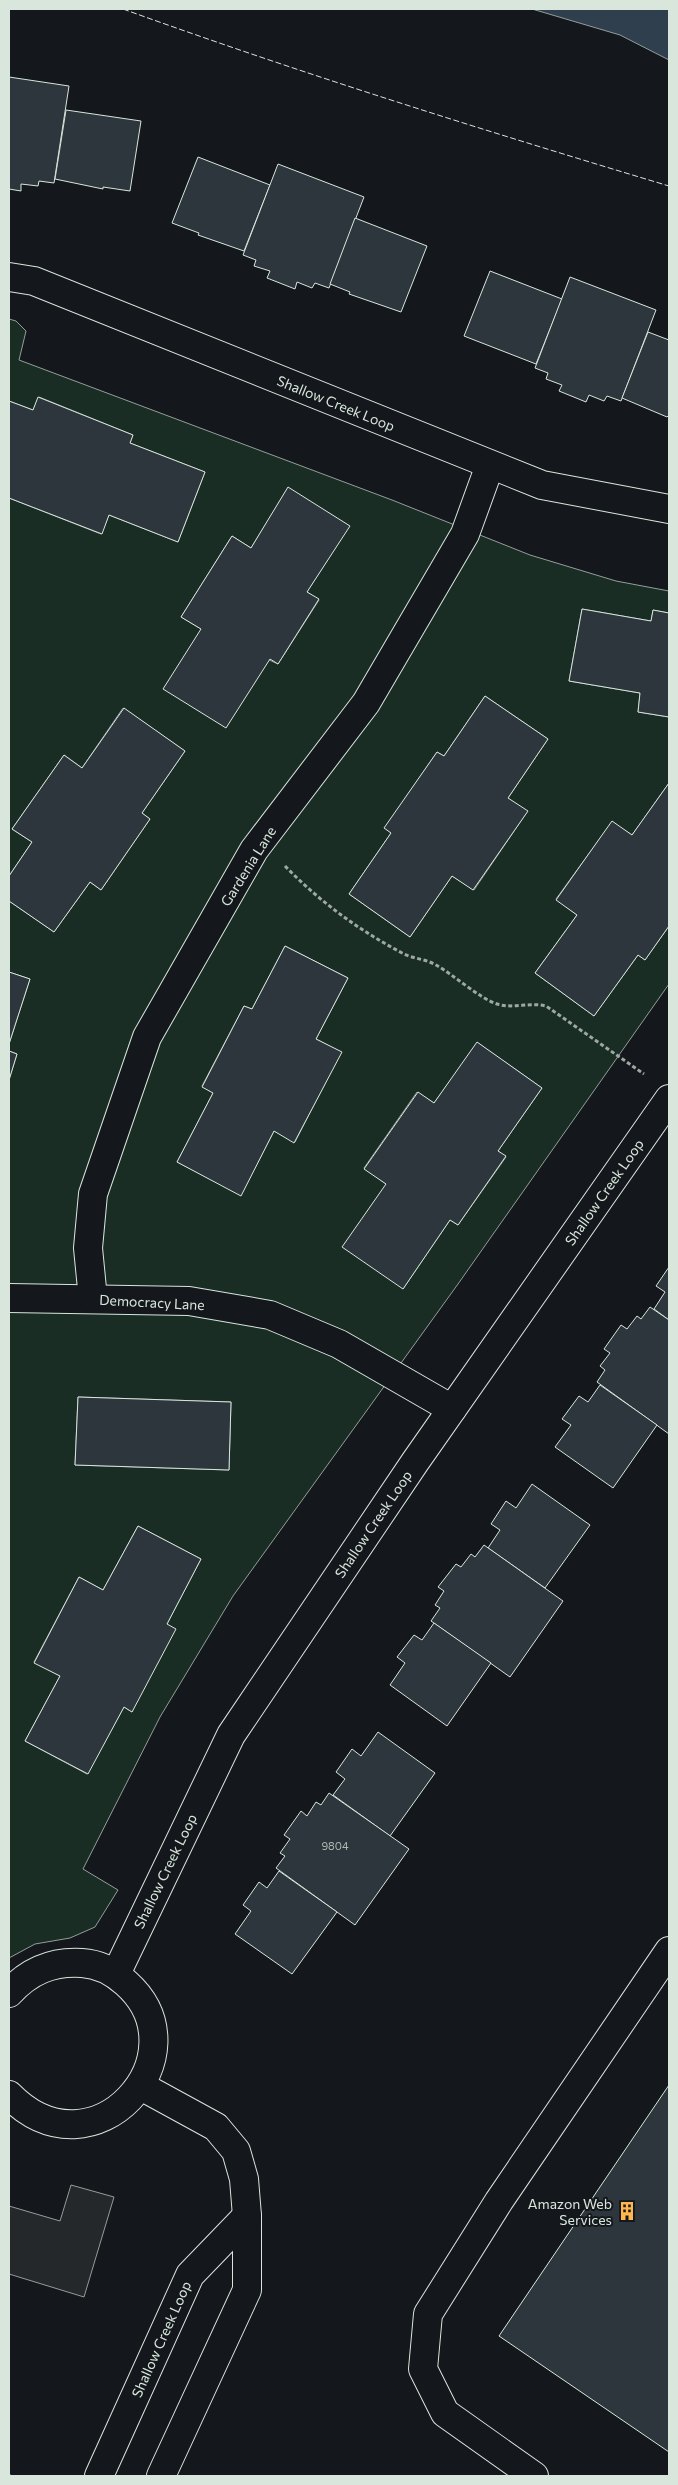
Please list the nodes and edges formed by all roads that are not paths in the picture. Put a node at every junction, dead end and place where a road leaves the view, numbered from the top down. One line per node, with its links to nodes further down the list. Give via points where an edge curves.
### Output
1 (9, 277): 2 (street, Shallow Creek Loop, via 34,281)
2 (490, 465): 3 (street, Shallow Creek Loop, via 542,485); 6 (street, Gardenia Lane, via 465,534 366,703 261,841 147,1037 93,1194 88,1248)
3 (669, 508)
4 (669, 1099): 7 (street, Shallow Creek Loop)
5 (9, 1298): 6 (street, Democracy Lane)
6 (93, 1299): 7 (street, Democracy Lane, via 189,1301 270,1315 339,1344)
7 (452, 1409): 9 (street, Shallow Creek Loop, via 231,1735)
8 (669, 1951): 16 (street, via 499,2201 428,2314 424,2369 445,2413)
9 (116, 1974): 10 (street, via 92,1964 67,1962 42,1967 20,1981); 11 (street, via 139,1998 147,2012 153,2037 151,2062)
10 (9, 1993)
11 (141, 2086): 12 (street, via 124,2105 102,2119 77,2124 52,2122 33,2114); 13 (street, via 216,2127 236,2150 244,2179)
12 (9, 2095)
13 (246, 2216): 14 (street, Shallow Creek Loop, via 190,2275); 15 (street, via 247,2290)
14 (99, 2476)
15 (161, 2476)
16 (534, 2476)

